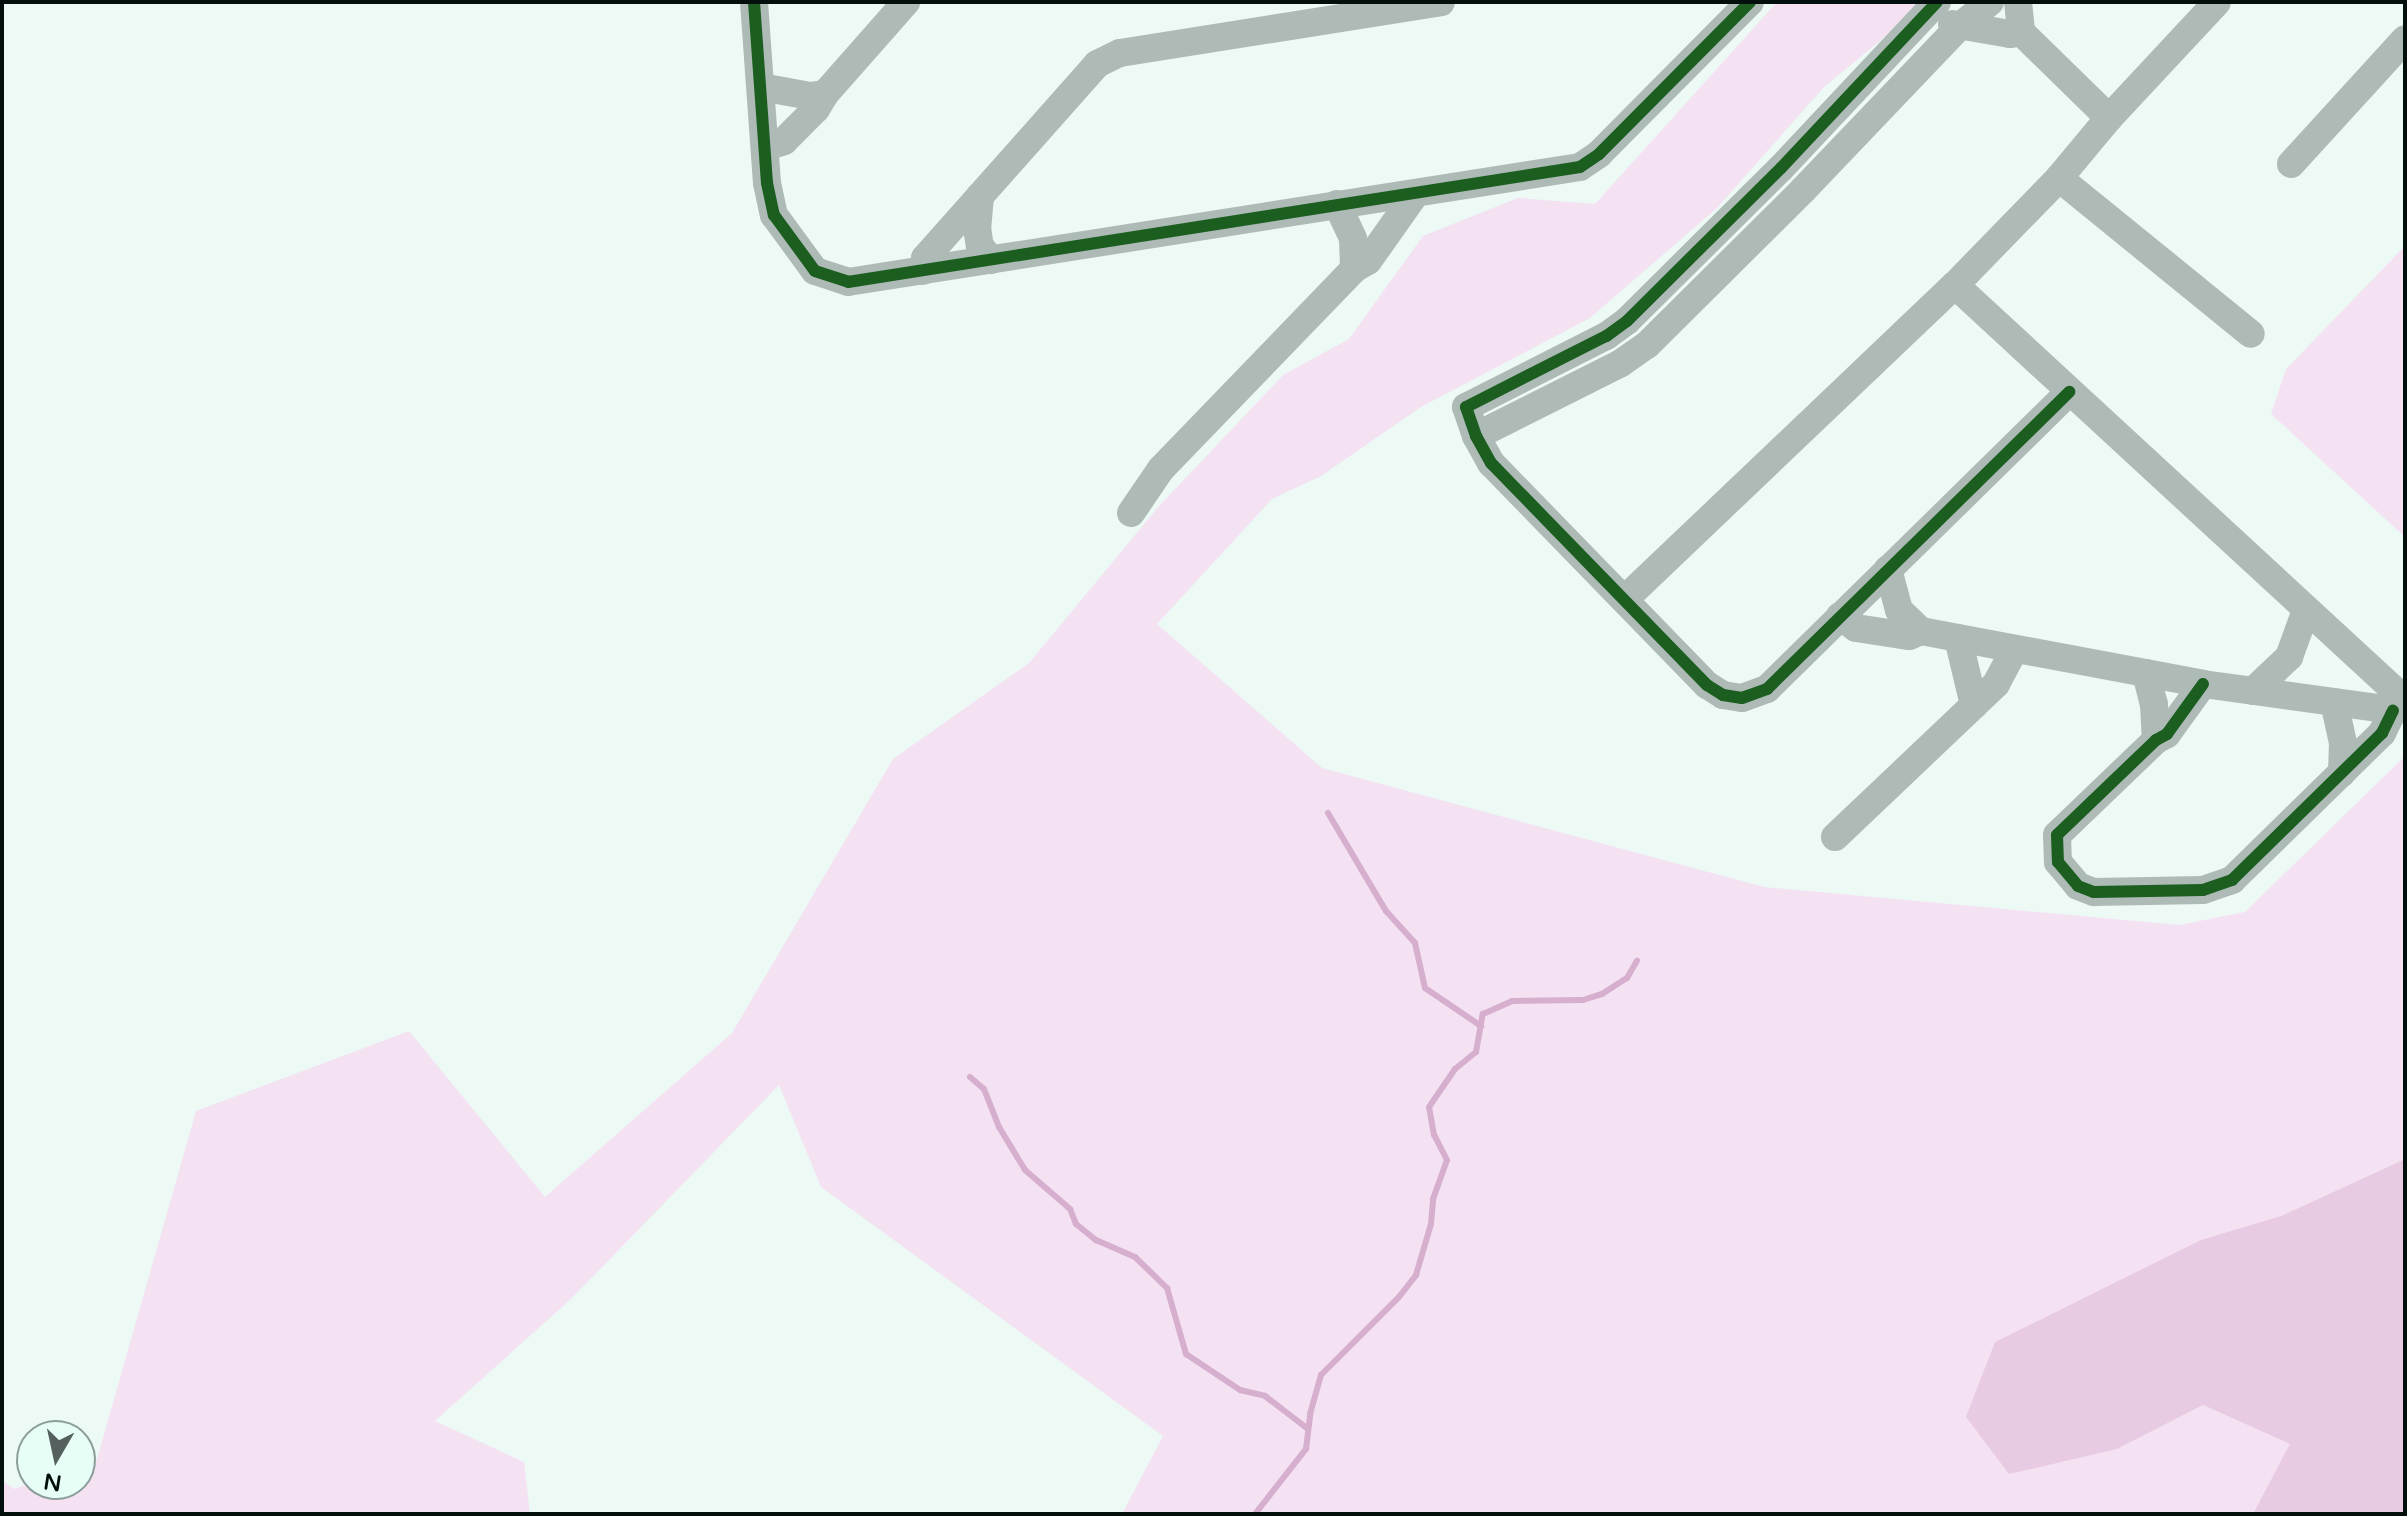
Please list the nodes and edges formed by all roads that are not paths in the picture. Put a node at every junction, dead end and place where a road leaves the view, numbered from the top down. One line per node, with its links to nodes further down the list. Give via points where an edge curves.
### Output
1 (754, 2): 13 (street)
2 (906, 2): 14 (street)
3 (1441, 2): 9 (street)
4 (1990, 2): 10 (street)
5 (2018, 2): 11 (street)
6 (2217, 2): 15 (street)
7 (1936, 3): 10 (street, via 1942,17); 28 (street, via 1627,321 1466,407)
8 (1745, 4): 19 (street, via 1599,154 1580,167)
9 (1404, 5): 20 (street, via 1120,53 1097,64)
10 (1959, 27): 11 (street); 28 (street, via 1647,345)
11 (2021, 32): 15 (street)
12 (2405, 39): 17 (street)
13 (761, 87): 14 (street); 16 (street)
14 (825, 94): 16 (street, via 784,141)
15 (2109, 118): 18 (street)
16 (766, 147): 24 (street, via 774,215 815,271 848,282)
17 (2291, 164)
18 (2059, 178): 25 (street); 26 (street)
19 (1416, 193): 21 (street); 23 (street, via 1368,261)
20 (980, 196): 22 (street, via 980,246); 24 (street, via 925,258)
21 (1337, 204): 22 (street); 23 (street, via 1353,239)
22 (991, 260): 24 (street)
23 (1354, 269): 29 (street, via 1161,469)
24 (923, 271)
25 (1955, 285): 27 (street); 31 (street)
26 (2251, 334)
27 (2069, 392): 30 (street); 32 (street)
28 (1476, 436): 31 (street, via 1491,463)
29 (1131, 513)
30 (1888, 569): 33 (street); 34 (street, via 1899,610)
31 (1626, 598): 33 (street, via 1707,685 1732,697 1767,689)
32 (2306, 610): 39 (street, via 2289,657); 42 (street)
33 (1840, 616): 34 (street, via 1856,628 1909,636)
34 (1921, 631): 35 (street)
35 (1958, 638): 36 (street); 41 (street)
36 (2014, 650): 37 (street); 41 (street, via 1996,684)
37 (2146, 673): 38 (street); 43 (street)
38 (2203, 684): 39 (street); 43 (street, via 2167,734)
39 (2253, 691): 40 (street)
40 (2334, 702): 42 (street); 44 (street, via 2343,743)
41 (1974, 705): 45 (street)
42 (2401, 705): 44 (street)
43 (2156, 740): 44 (street, via 2057,835 2058,862 2078,886 2109,892 2203,890 2232,880)
44 (2342, 773)
45 (1835, 837)

